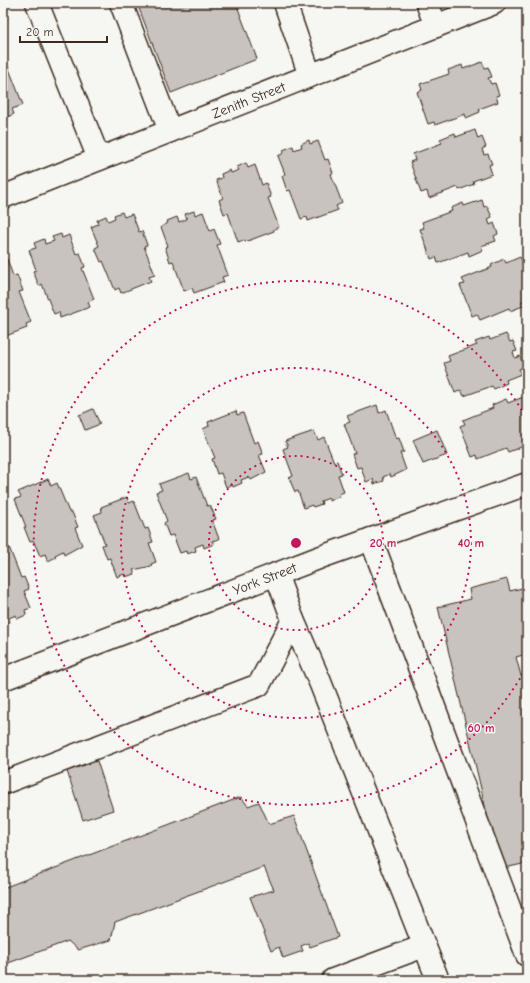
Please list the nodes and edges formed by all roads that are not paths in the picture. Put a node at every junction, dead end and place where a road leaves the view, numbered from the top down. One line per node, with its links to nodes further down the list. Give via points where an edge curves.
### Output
1 (37, 3): 9 (street)
2 (121, 3): 8 (street)
3 (284, 3): 7 (street)
4 (427, 3): 6 (street)
5 (494, 3): 6 (street, Zenith Street)
6 (436, 26): 7 (street, Zenith Street)
7 (310, 76): 8 (street, Zenith Street)
8 (170, 132): 9 (street, Zenith Street)
9 (99, 159): 10 (street, Zenith Street)
10 (3, 197)
11 (527, 484): 12 (street, York Street)
12 (371, 539): 13 (street, York Street); 18 (street)
13 (276, 574): 14 (street); 15 (street, York Street)
14 (293, 620): 16 (street, via 259,685); 17 (street)
15 (3, 679)
16 (3, 783)
17 (424, 946): 19 (street); 20 (street)
18 (527, 955)
19 (333, 980)
20 (438, 980)

